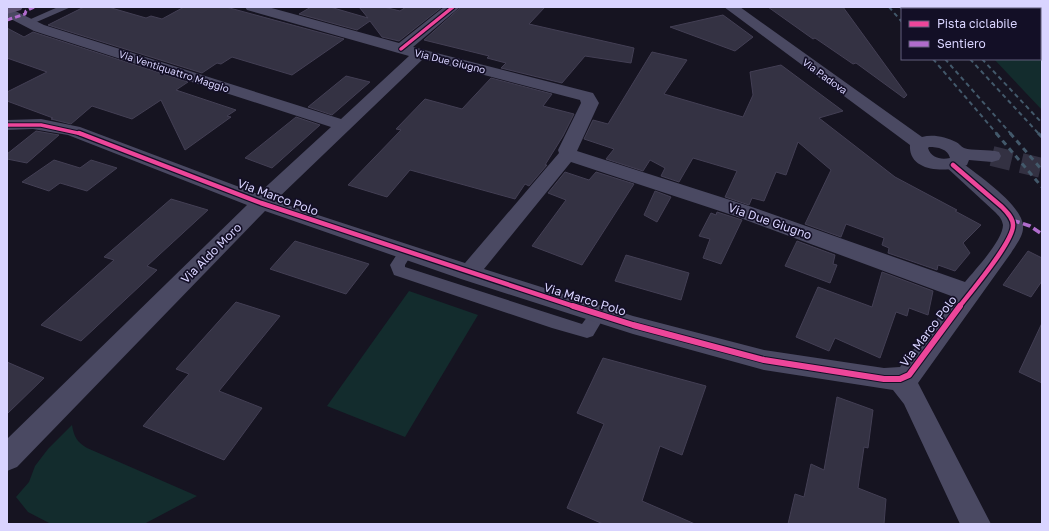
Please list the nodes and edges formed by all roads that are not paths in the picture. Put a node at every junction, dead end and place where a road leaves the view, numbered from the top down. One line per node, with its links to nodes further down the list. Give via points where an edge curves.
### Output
1 (16, 7): 6 (main road)
2 (66, 7): 8 (lane)
3 (252, 7): 7 (street, Via Due Giugno)
4 (452, 7): 9 (street, Via Aldo Moro)
5 (731, 7): 14 (street, Via Padova, via 920,144 929,141 948,145)
6 (7, 11): 8 (street, Via Ventiquattro Maggio)
7 (286, 11): 9 (street, Via Due Giugno)
8 (29, 22): 11 (street, Via Ventiquattro Maggio, via 66,37)
9 (411, 51): 11 (street, Via Aldo Moro); 12 (street, Via Due Giugno, via 587,97 590,103 567,150)
10 (7, 126): 15 (street, Via Marco Polo, via 42,123 74,131)
11 (343, 126): 15 (street, Via Aldo Moro)
12 (569, 155): 17 (street, via 562,160); 18 (street, Via Due Giugno, via 742,211 947,284)
13 (992, 156): 14 (street)
14 (955, 159): 18 (street, Via Marco Polo, via 1012,220 1012,234 1008,242)
15 (261, 203): 16 (street, Via Marco Polo); 21 (street, Via Aldo Moro)
16 (406, 252): 17 (street, Via Marco Polo); 19 (lane, via 398,265 399,271 552,322 587,331)
17 (469, 273): 19 (street, Via Marco Polo)
18 (968, 294): 20 (street, Via Marco Polo, via 909,375)
19 (598, 314): 20 (street, Via Marco Polo, via 676,338 764,360)
20 (900, 380): 22 (street, Via Marco Polo, via 913,396)
21 (7, 458)
22 (976, 524)

